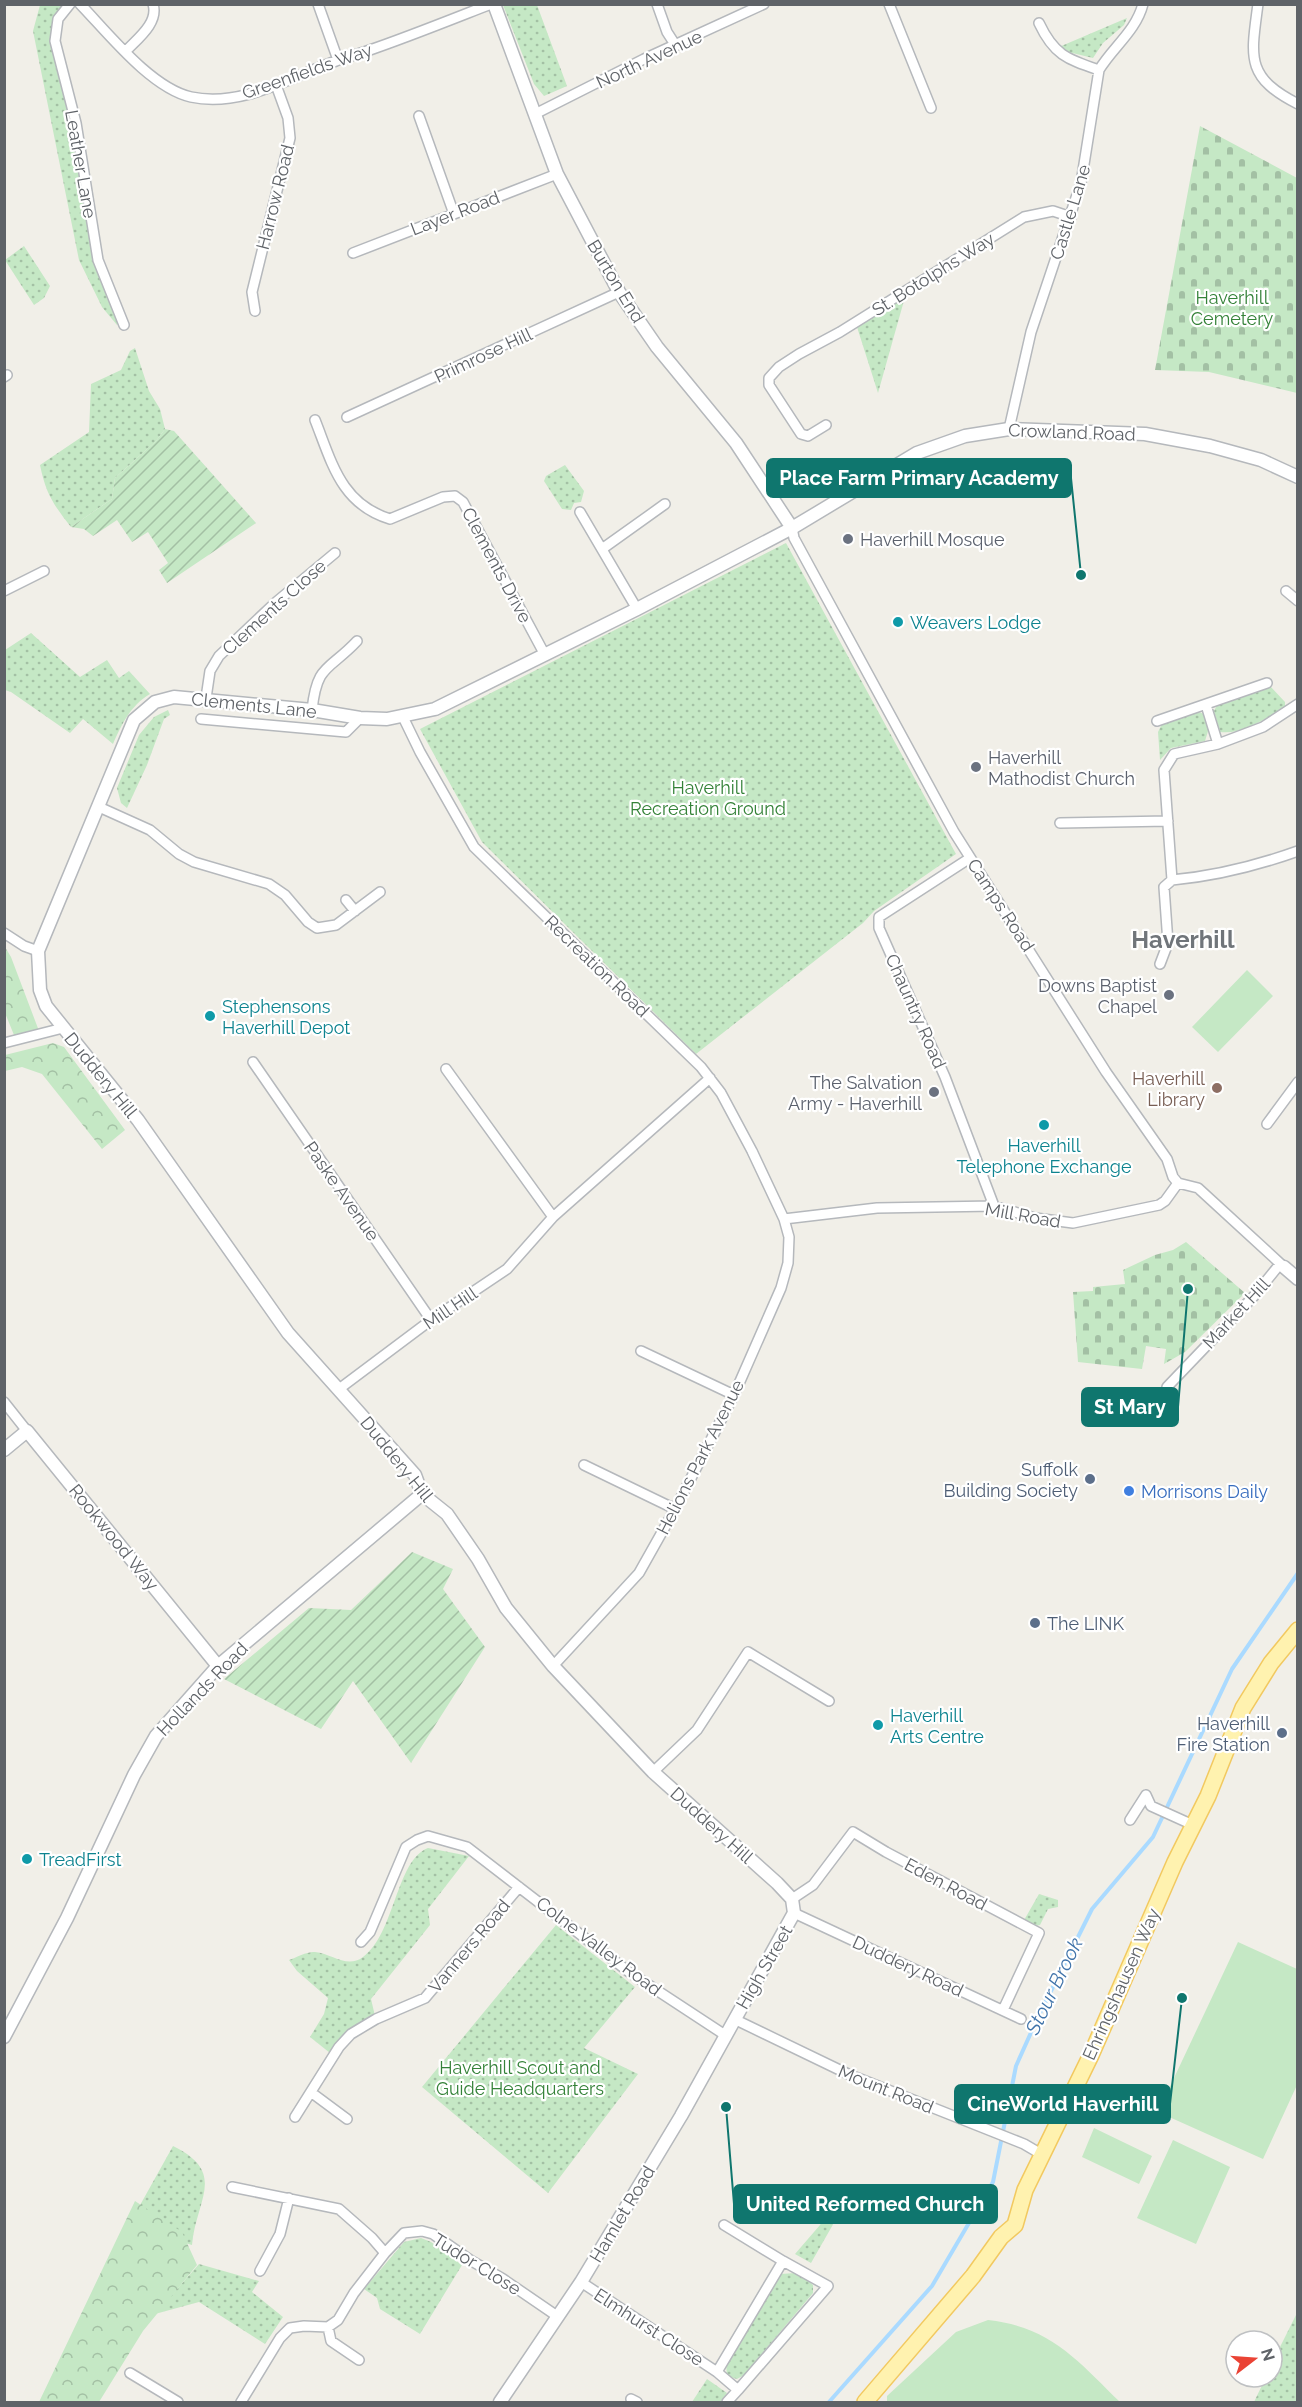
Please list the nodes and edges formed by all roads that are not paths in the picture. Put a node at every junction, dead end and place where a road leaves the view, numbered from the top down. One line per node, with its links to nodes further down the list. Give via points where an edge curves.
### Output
1 (70, 4): 27 (street, Leather Lane, via 58,19 55,41 76,123 98,260)
2 (80, 4): 13 (street, Greenfields Way)
3 (153, 4): 13 (street, via 150,26)
4 (318, 4): 14 (street)
5 (492, 4): 14 (street, Greenfields Way); 19 (street, Burton End)
6 (657, 4): 12 (street)
7 (764, 4): 12 (street, North Avenue)
8 (889, 4): 18 (street)
9 (1143, 4): 15 (street, Castle Lane, via 1134,27 1108,54)
10 (1258, 4): 17 (street, via 1253,40 1256,68 1269,88)
11 (1039, 23): 15 (street, via 1056,51)
12 (676, 46): 19 (street, North Avenue)
13 (126, 51): 16 (street, Greenfields Way, via 157,82 190,97 241,96)
14 (338, 60): 16 (street, Greenfields Way)
15 (1099, 70): 23 (street, Castle Lane, via 1086,159)
16 (276, 85): 26 (street, Harrow Road, via 288,118 290,138 252,292)
17 (1298, 104)
18 (931, 108)
19 (535, 114): 21 (street, Burton End)
20 (420, 116): 22 (street)
21 (557, 174): 22 (street, Layer Road); 25 (street, Burton End)
22 (454, 214): 24 (street, Layer Road)
23 (1071, 217): 30 (street, St. Botolphs Way, via 1053,211 1024,217 779,367 769,378 769,385 801,434 808,436); 31 (street, Castle Lane, via 1031,332)
24 (353, 253)
25 (620, 292): 28 (street, Primrose Hill); 35 (street, Burton End, via 657,347 736,443)
26 (255, 311)
27 (124, 325)
28 (346, 417)
29 (315, 420): 44 (street, Clements Drive, via 342,486 378,516 390,519 443,497 454,496 463,502)
30 (826, 425)
31 (1009, 429): 32 (street, Crowland Road, via 1145,434 1261,460); 35 (street, Crowland Road, via 929,447)
32 (1298, 477)
33 (665, 504): 36 (street)
34 (580, 512): 36 (street)
35 (792, 528): 42 (street, Crowland Road); 59 (street, Camps Road)
36 (602, 549): 42 (street)
37 (335, 553): 46 (street, Clements Close, via 219,656 210,671)
38 (44, 571): 39 (street)
39 (4, 591)
40 (1286, 591): 41 (street)
41 (1298, 601)
42 (637, 609): 44 (street, Clements Lane)
43 (357, 641): 49 (street, via 320,676 314,687)
44 (545, 655): 50 (street, Clements Lane, via 435,709)
45 (1267, 683): 48 (street)
46 (206, 698): 49 (street, Clements Lane); 55 (street, Clements Lane, via 174,697 155,702 134,720)
47 (1298, 704): 54 (street, via 1263,727)
48 (1206, 705): 53 (street); 54 (street)
49 (312, 710): 51 (street, Clements Lane)
50 (403, 717): 51 (street, Clements Lane); 71 (street, Recreation Road, via 474,847)
51 (360, 718): 52 (street, via 346,732)
52 (201, 719)
53 (1157, 721)
54 (1218, 744): 56 (street, via 1174,754 1164,770)
55 (99, 807): 63 (street, via 150,830 194,862 269,885 285,895 317,928 336,925); 65 (street, Clements Lane)
56 (1168, 821): 57 (street); 60 (street)
57 (1060, 823)
58 (1298, 851): 60 (street, via 1255,867)
59 (970, 858): 74 (street, Camps Road, via 1106,1072 1162,1151); 75 (street, Chauntry Road, via 879,917 879,928 945,1077)
60 (1172, 880): 66 (street, via 1164,887 1168,943)
61 (380, 892): 63 (street)
62 (346, 900): 63 (street)
63 (355, 910)
64 (4, 933): 65 (street)
65 (38, 951): 67 (street, Duddery Hill, via 40,990 46,1006)
66 (1160, 964)
67 (63, 1028): 68 (street); 83 (street, Duddery Hill, via 140,1122 288,1333)
68 (4, 1043)
69 (252, 1062): 80 (street, Paske Avenue)
70 (446, 1069): 76 (street)
71 (710, 1078): 76 (street, Mill Hill); 77 (street, Recreation Road, via 752,1151)
72 (1298, 1082): 73 (street)
73 (1267, 1124)
74 (1178, 1183): 75 (street, Mill Road, via 1160,1205 1073,1223 1035,1218); 78 (street, via 1198,1188)
75 (994, 1206): 77 (street, Mill Road, via 877,1208)
76 (554, 1217): 80 (street, Mill Hill, via 507,1269)
77 (784, 1220): 84 (street, Helions Park Avenue, via 789,1237 788,1263 781,1288)
78 (1282, 1266): 79 (street); 82 (street, Market Hill)
79 (1298, 1279)
80 (431, 1320): 83 (street, Mill Hill)
81 (641, 1351): 84 (street)
82 (1167, 1387)
83 (339, 1389): 89 (street, Duddery Hill, via 415,1475)
84 (734, 1395): 90 (street, Helions Park Avenue)
85 (4, 1402): 86 (street)
86 (27, 1431): 87 (street); 92 (street, Rookwood Way)
87 (4, 1450)
88 (584, 1465): 90 (street)
89 (422, 1494): 92 (street, Hollands Road); 93 (street, Duddery Hill, via 447,1514 506,1608)
90 (675, 1509): 93 (street, Helions Park Avenue, via 639,1573)
91 (1298, 1630): 97 (main road, Ehringshausen Way, via 1270,1663 1243,1708 1208,1796)
92 (218, 1666): 107 (street, Hollands Road, via 156,1736)
93 (553, 1666): 95 (street, Duddery Hill)
94 (829, 1701): 95 (street, via 748,1652 697,1730)
95 (653, 1772): 100 (street, Duddery Hill)
96 (1130, 1820): 97 (street, via 1146,1795 1151,1806)
97 (1186, 1822): 111 (main road, Ehringshausen Way, via 1091,2055)
98 (854, 1832): 100 (street, High Street, via 813,1885); 103 (street, Eden Road, via 1039,1932)
99 (519, 1887): 102 (street, Colne Valley Road, via 467,1847 428,1836 406,1847 370,1932); 106 (street, Colne Valley Road, via 629,1972); 108 (street, Vanners Road, via 425,1998 351,2034)
100 (792, 1899): 101 (street, High Street)
101 (794, 1913): 103 (street, Duddery Road); 104 (street, High Street)
102 (361, 1942)
103 (1003, 2010): 105 (street, Duddery Road)
104 (734, 2019): 106 (street, Hamlet Road); 111 (street, Mount Road, via 848,2074)
105 (1021, 2019)
106 (725, 2035): 118 (street, Hamlet Road)
107 (4, 2037)
108 (312, 2092): 109 (street, Vanners Road); 110 (street)
109 (295, 2117)
110 (347, 2119)
111 (1041, 2154): 129 (main road, Ehringshausen Way, via 1015,2225)
112 (232, 2187): 113 (street)
113 (289, 2198): 115 (street, via 339,2209); 117 (street, via 280,2234)
114 (724, 2225): 116 (street)
115 (385, 2253): 119 (street, Tudor Close, via 404,2233 422,2230 433,2234); 120 (street, Tudor Close, via 338,2320)
116 (783, 2261): 122 (street, Elmhurst Close); 124 (street, via 828,2286)
117 (260, 2271)
118 (581, 2282): 119 (street, Hamlet Road); 122 (street, Elmhurst Close)
119 (558, 2316): 127 (street, Hamlet Road)
120 (328, 2327): 121 (street, via 331,2340); 126 (street, via 290,2328)
121 (359, 2360)
122 (717, 2372): 124 (street, Elmhurst Close)
123 (130, 2373): 125 (street)
124 (738, 2390): 128 (street)
125 (178, 2403)
126 (241, 2403)
127 (500, 2403)
128 (727, 2403)
129 (865, 2403)

